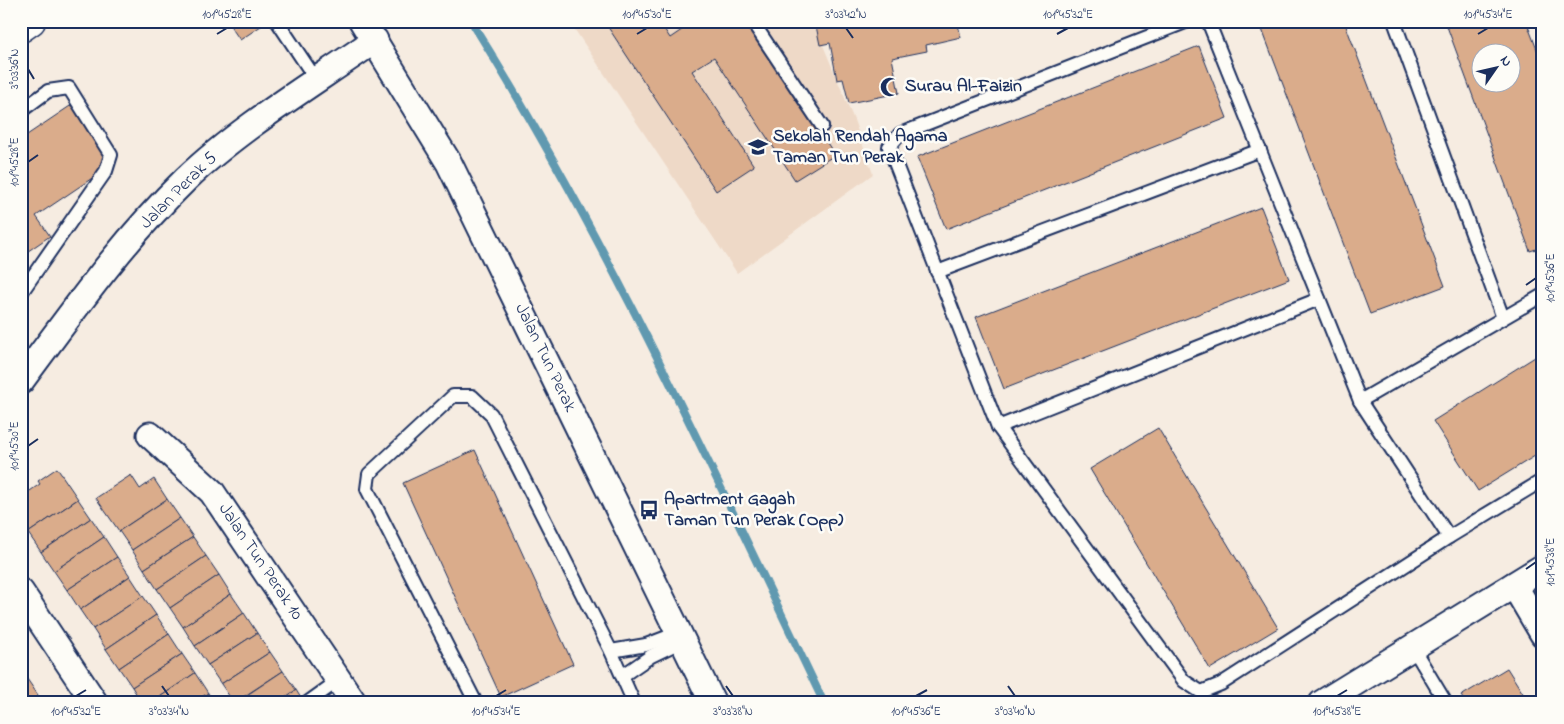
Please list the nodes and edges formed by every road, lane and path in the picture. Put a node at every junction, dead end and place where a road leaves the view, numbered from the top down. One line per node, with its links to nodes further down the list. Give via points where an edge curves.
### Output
1 (31, 21): 7 (street)
2 (278, 21): 9 (lane)
3 (752, 21): 11 (lane)
4 (1188, 21): 13 (lane, via 900,134 889,147)
5 (1208, 21): 12 (lane)
6 (1394, 21): 17 (lane)
7 (21, 28)
8 (368, 31): 9 (street, Jalan Perak 5); 28 (street, Jalan Tun Perak, via 449,163)
9 (317, 81): 18 (street, Jalan Perak 5, via 232,141 186,179 108,264)
10 (21, 111): 14 (lane, via 48,90 69,88 111,155 106,171)
11 (822, 126)
12 (1260, 150): 13 (lane); 16 (lane)
13 (937, 272): 20 (lane)
14 (21, 293)
15 (1543, 294): 17 (lane)
16 (1319, 299): 19 (lane); 20 (lane)
17 (1503, 318): 19 (lane)
18 (21, 381)
19 (1360, 401): 23 (lane)
20 (998, 427): 23 (lane, via 1184,681 1201,692 1221,684)
21 (150, 435): 32 (street, Jalan Tun Perak 10, via 212,492)
22 (1543, 480): 23 (lane)
23 (1449, 537)
24 (1543, 568): 25 (street)
25 (1514, 586): 27 (street); 29 (street)
26 (21, 592): 33 (street)
27 (1543, 634)
28 (682, 636): 30 (lane); 31 (lane); 38 (street, Jalan Tun Perak)
29 (1413, 648): 39 (street); 40 (lane)
30 (611, 651): 31 (lane); 36 (lane, via 491,414 472,396 453,396 369,474 367,489)
31 (622, 676): 37 (lane)
32 (340, 680): 34 (lane); 35 (street, Jalan Tun Perak 10)
33 (95, 703)
34 (307, 703)
35 (354, 703)
36 (476, 703)
37 (634, 703)
38 (713, 703)
39 (1322, 703)
40 (1446, 703)

